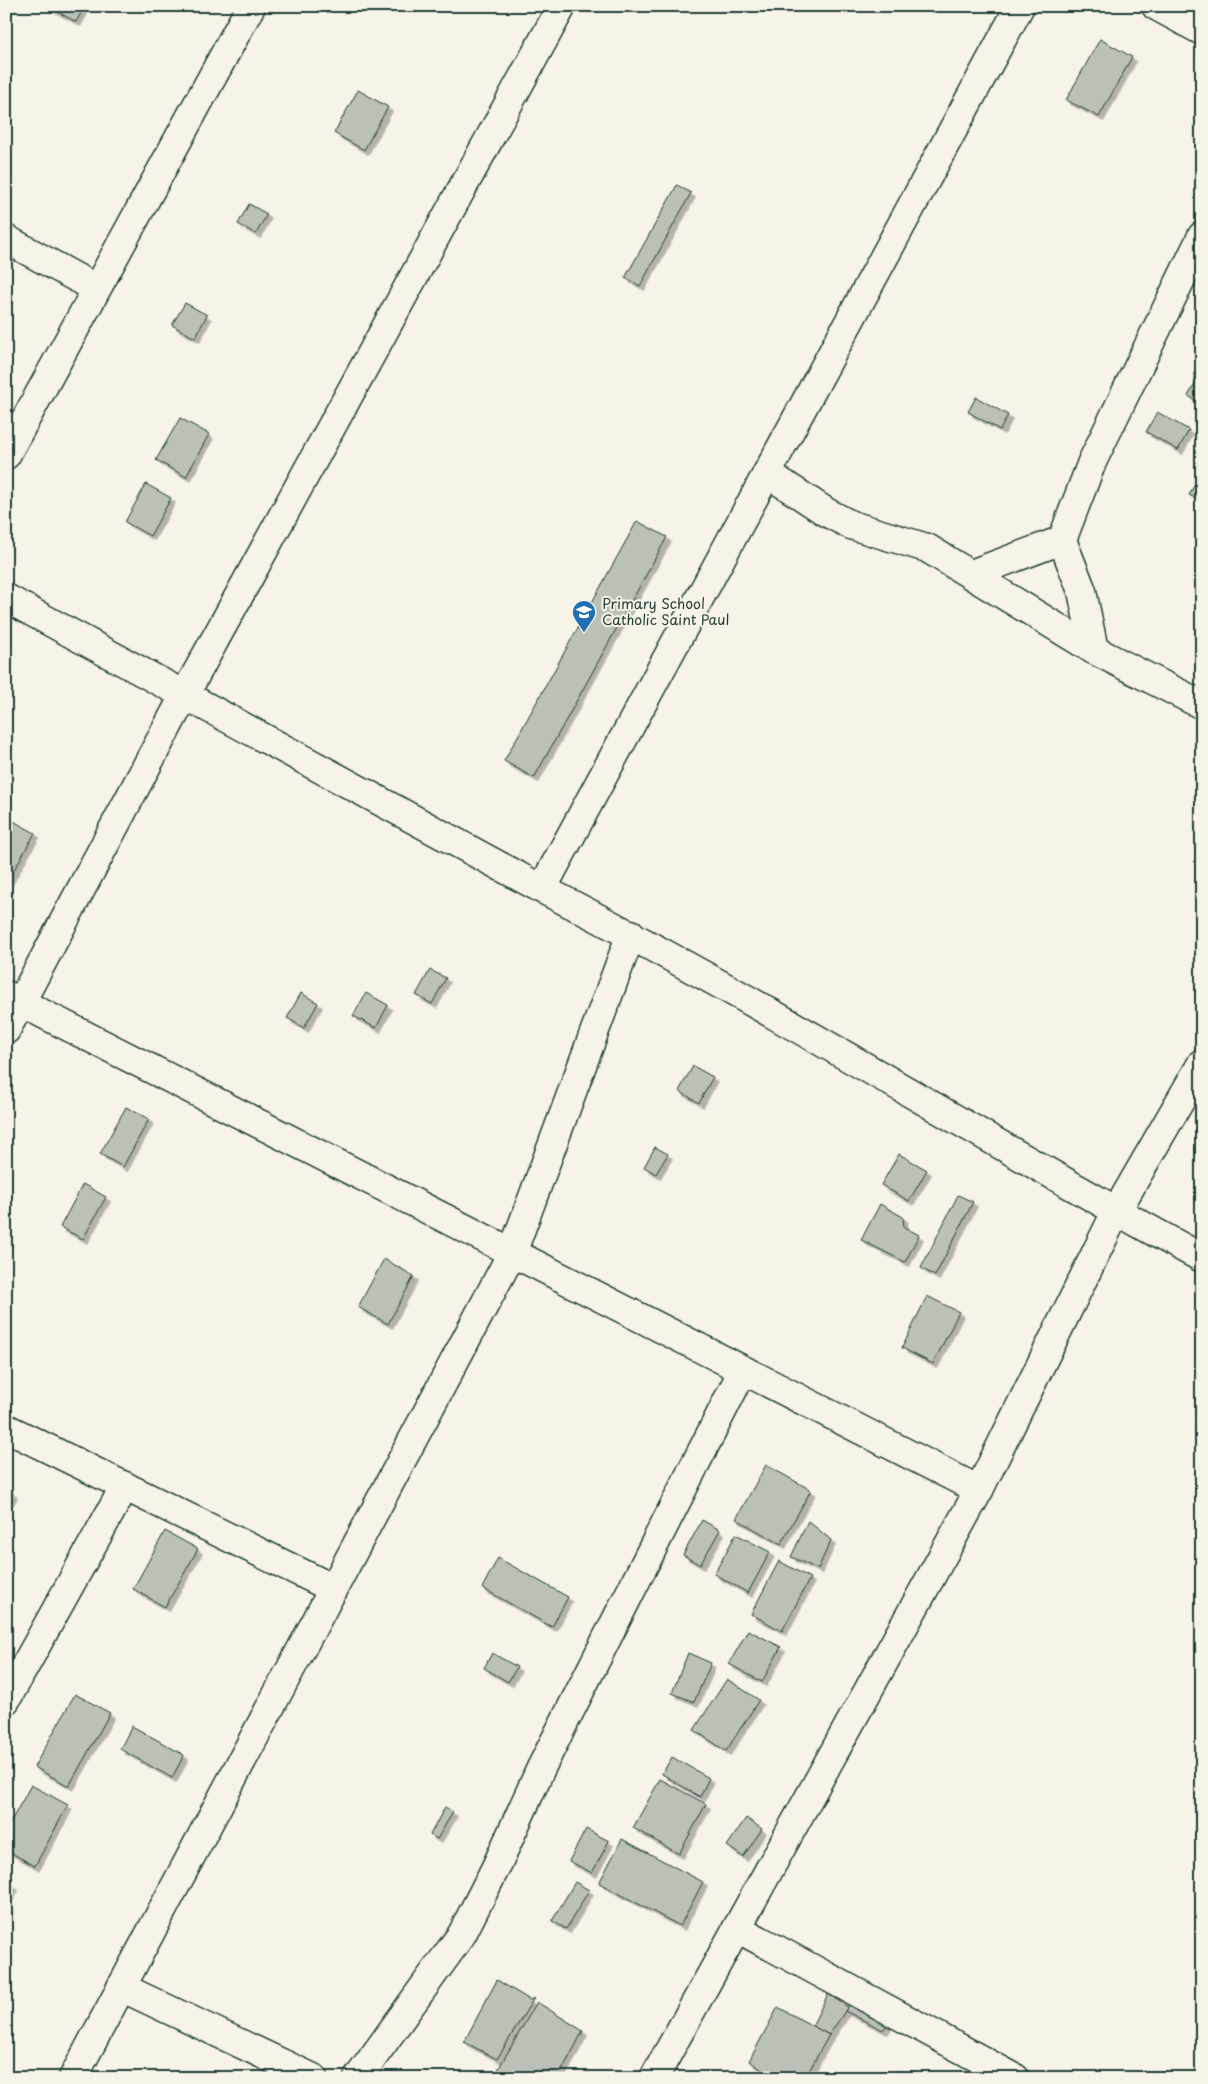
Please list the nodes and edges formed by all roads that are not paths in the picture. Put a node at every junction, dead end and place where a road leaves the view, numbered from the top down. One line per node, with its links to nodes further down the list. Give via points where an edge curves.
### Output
1 (251, 6): 8 (street)
2 (562, 6): 15 (street)
3 (1020, 6): 10 (street)
4 (1156, 6): 5 (street)
5 (1202, 32)
6 (1202, 236): 11 (street, via 1092,462)
7 (6, 239): 8 (street)
8 (95, 288): 9 (street)
9 (6, 454)
10 (767, 473): 12 (street, via 851,525 927,548); 17 (street)
11 (1062, 540): 12 (street); 14 (street, via 1082,590)
12 (971, 574): 14 (street)
13 (6, 598): 15 (street)
14 (1094, 650): 16 (street)
15 (184, 696): 17 (street); 19 (street)
16 (1202, 704)
17 (542, 889): 18 (street)
18 (631, 934): 22 (street); 23 (street)
19 (14, 999): 20 (street); 23 (street)
20 (6, 1030)
21 (1202, 1063): 22 (street)
22 (1116, 1212): 24 (street); 28 (street)
23 (512, 1253): 25 (street); 29 (street)
24 (1202, 1258)
25 (743, 1370): 28 (street); 35 (street, via 541,1768 462,1934)
26 (6, 1428): 27 (street)
27 (125, 1486): 29 (street); 30 (street)
28 (979, 1490): 31 (street)
29 (334, 1589): 32 (street)
30 (6, 1700)
31 (736, 1928): 36 (street); 37 (street)
32 (121, 1988): 33 (street); 34 (street)
33 (73, 2078)
34 (313, 2078)
35 (358, 2078)
36 (654, 2078)
37 (1015, 2078)

